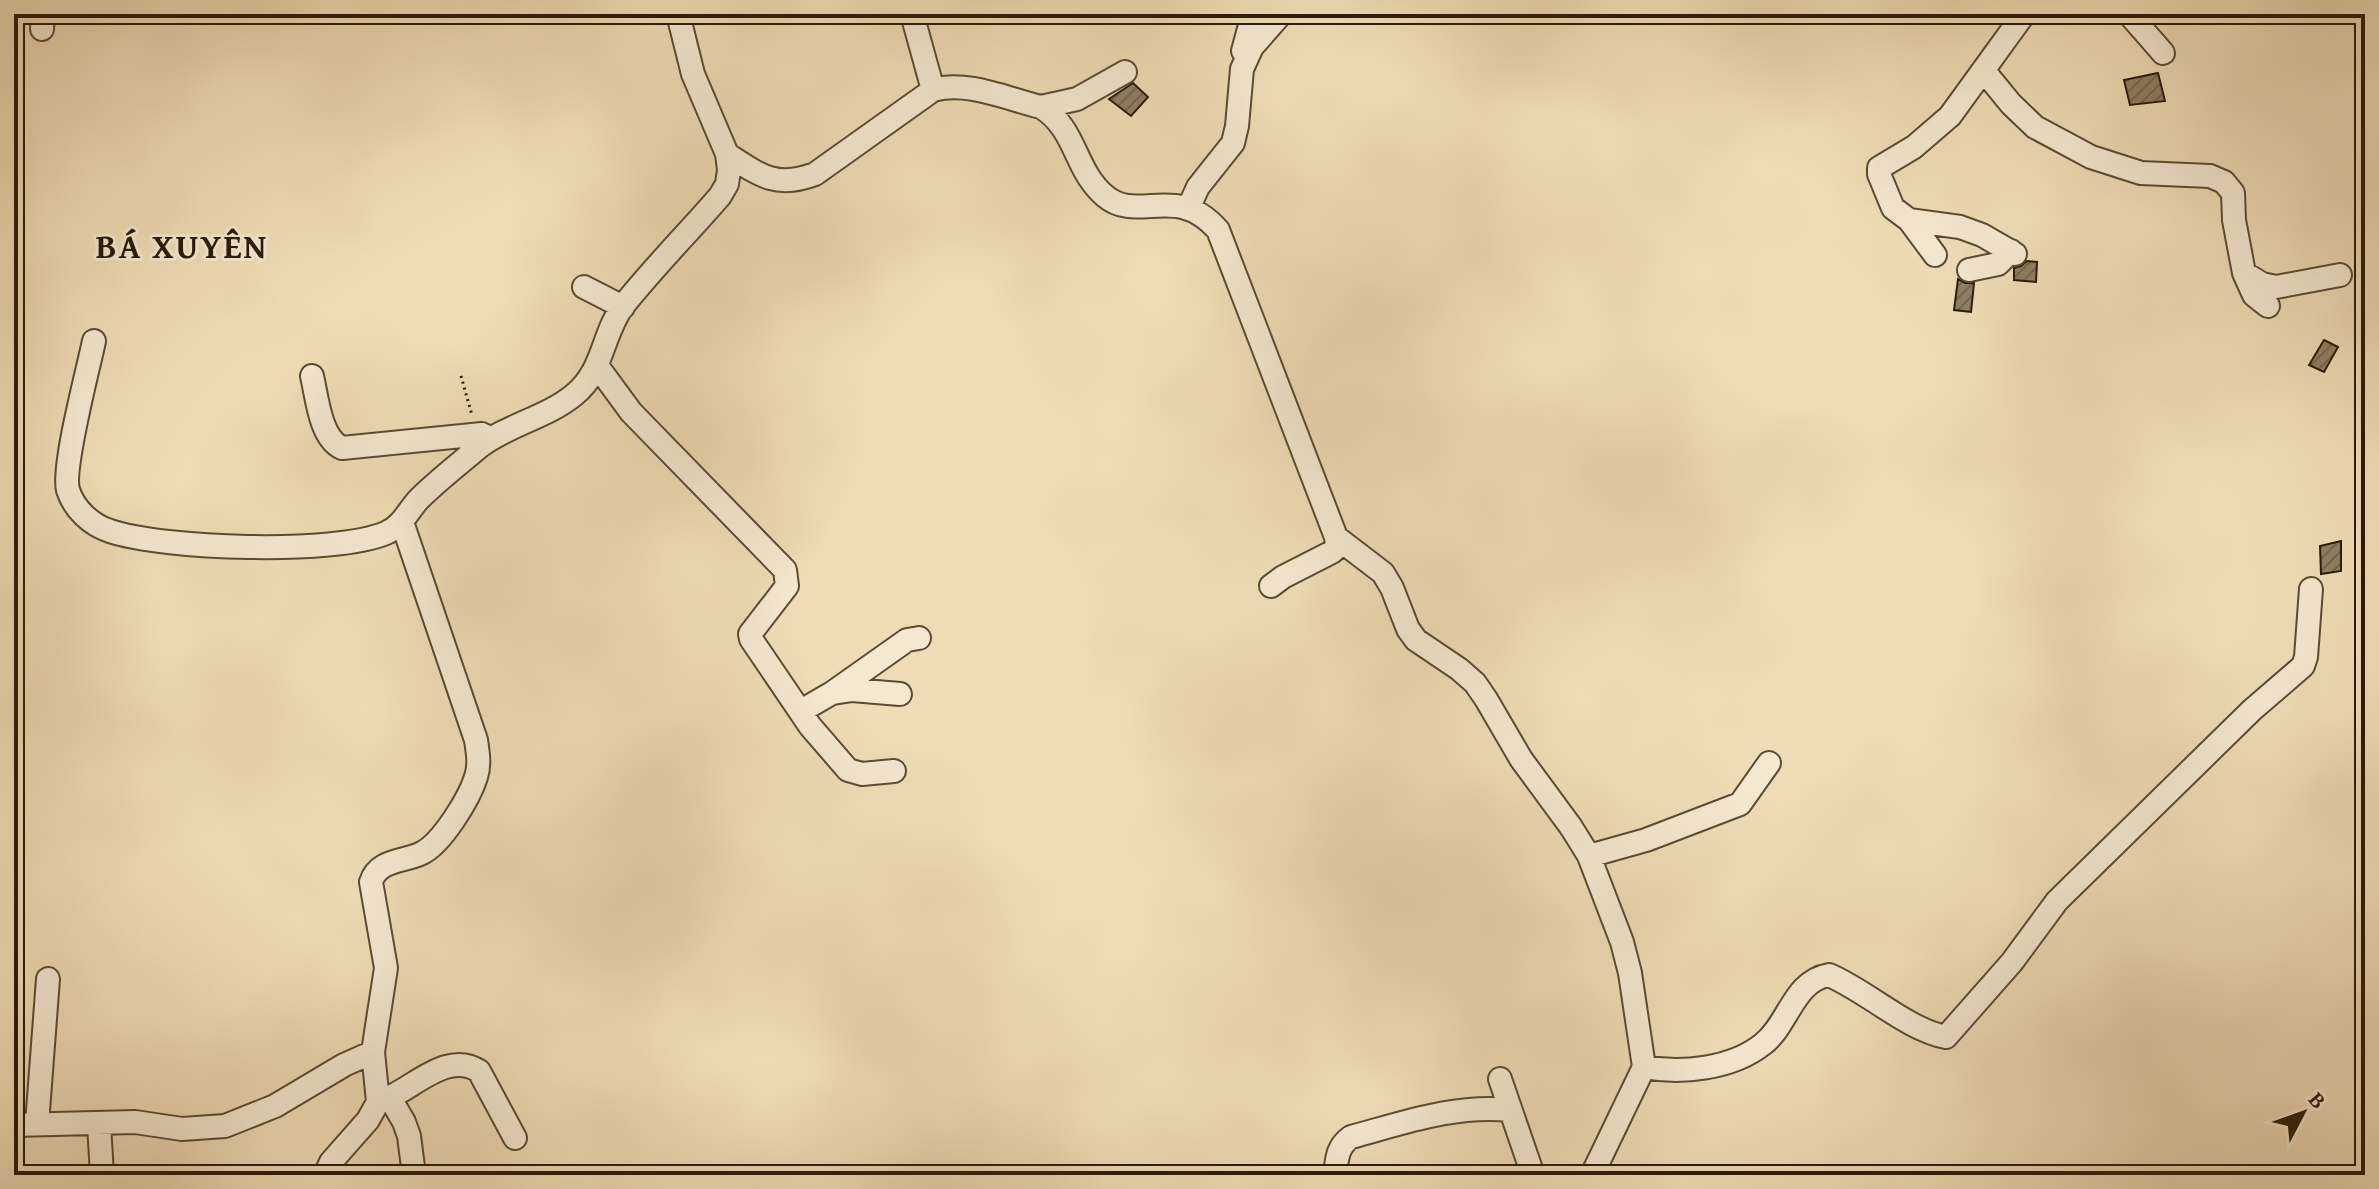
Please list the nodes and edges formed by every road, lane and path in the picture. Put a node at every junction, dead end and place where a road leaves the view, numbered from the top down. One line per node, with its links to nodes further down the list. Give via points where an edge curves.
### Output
1 (678, 14): 13 (street, via 693,74)
2 (912, 14): 11 (street)
3 (1253, 14): 8 (street)
4 (1281, 14): 8 (street, via 1252,47)
5 (2024, 14): 9 (street)
6 (2129, 14): 7 (street)
7 (2163, 53)
8 (1242, 69): 14 (street, via 1233,143)
9 (1984, 71): 15 (street, via 1935,132 1879,168 1893,208); 18 (street, via 2035,127 2091,157 2141,173 2210,176 2224,182 2233,193)
10 (1125, 72): 12 (street, via 1077,99)
11 (933, 90): 12 (street, via 964,87); 13 (street, via 815,174 796,181 759,175)
12 (1041, 107): 14 (street, via 1062,123 1086,173 1106,196 1124,206)
13 (727, 154): 22 (street, via 727,184 720,196)
14 (1189, 207): 29 (street, via 1218,230)
15 (1909, 220): 16 (street); 17 (street, via 1960,227 2013,253 1998,264)
16 (1935, 255)
17 (1969, 270)
18 (2244, 273): 19 (street, via 2276,287); 21 (street, via 2254,295)
19 (2340, 275)
20 (584, 287): 22 (street)
21 (2268, 306)
22 (623, 307): 24 (street)
23 (94, 341): 28 (street, via 67,487 87,519 109,531 159,540 254,548 345,544 387,533)
24 (598, 367): 27 (street, via 573,396); 35 (street, via 631,412 785,570 787,586 750,634)
25 (312, 376): 27 (street, via 327,434 342,448)
26 (461, 376): 27 (path, via 473,421)
27 (487, 436): 28 (street, via 418,500)
28 (402, 522): 40 (street, via 479,759 470,790 441,838 421,854 374,873 371,882 386,968)
29 (1336, 537): 30 (street, via 1332,552); 38 (street, via 1383,573 1416,640 1475,683)
30 (1271, 586)
31 (2311, 589): 41 (street, via 2303,666 2057,901 1946,1037 1829,975 1811,981 1763,1044 1739,1058 1663,1071)
32 (919, 638): 33 (street, via 907,640)
33 (832, 693): 34 (street); 35 (street)
34 (900, 694)
35 (801, 711): 37 (street, via 848,770)
36 (1769, 763): 38 (street, via 1740,804)
37 (894, 771)
38 (1589, 856): 41 (street, via 1622,942)
39 (48, 979): 45 (street)
40 (373, 1052): 43 (street); 46 (street, via 275,1106 225,1126)
41 (1644, 1067): 54 (street)
42 (1500, 1079): 44 (street)
43 (384, 1100): 48 (street, via 425,1075 472,1066); 50 (street); 51 (street, via 404,1122)
44 (1510, 1110): 52 (street, via 1482,1107 1351,1137 1342,1143); 53 (street)
45 (37, 1124): 46 (street); 47 (street)
46 (99, 1124): 49 (street)
47 (14, 1125)
48 (515, 1138)
49 (102, 1175)
50 (325, 1175)
51 (414, 1175)
52 (1335, 1175)
53 (1533, 1175)
54 (1592, 1175)

